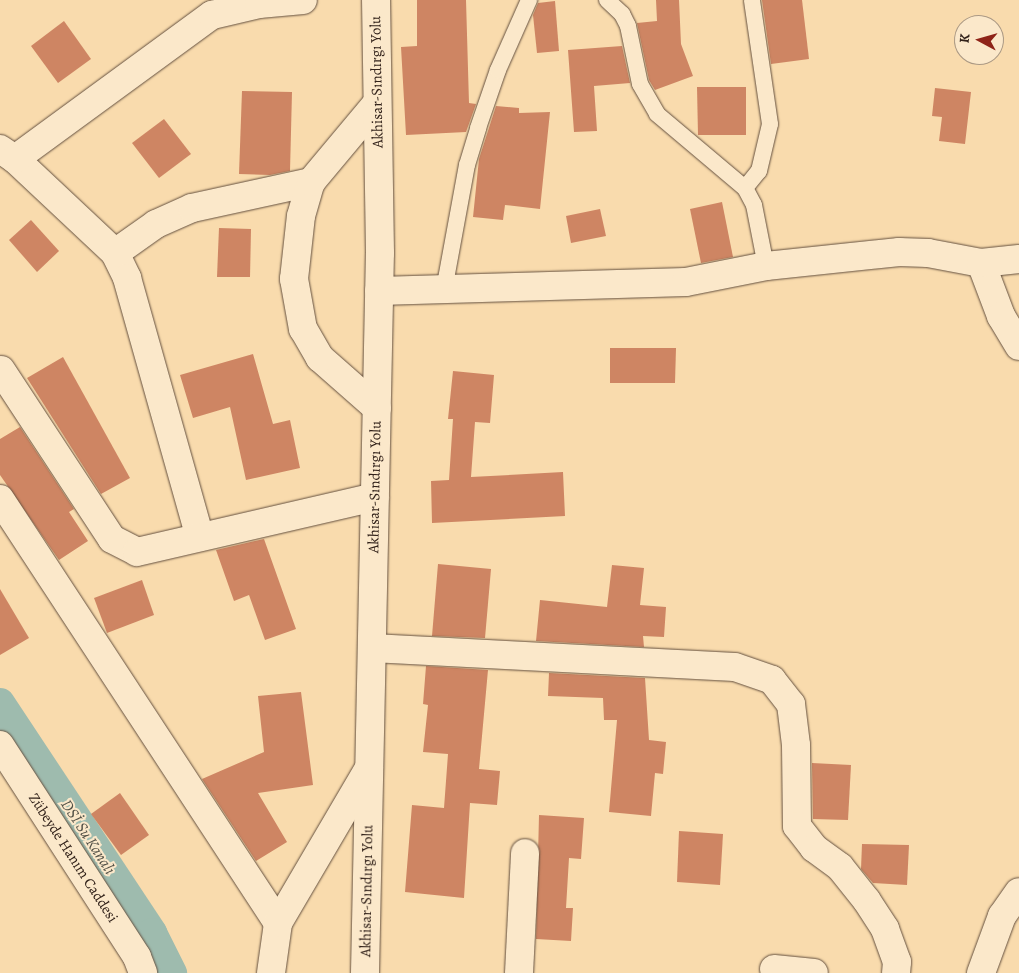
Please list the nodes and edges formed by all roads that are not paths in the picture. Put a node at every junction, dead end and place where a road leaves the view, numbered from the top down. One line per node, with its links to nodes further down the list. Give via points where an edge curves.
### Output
1 (303, 0): 7 (street, via 259,4 212,15)
2 (376, 0): 6 (street, Akhisar-Sındırgı Yolu)
3 (529, 0): 14 (lane, via 508,45 467,165)
4 (607, 0): 9 (lane, via 622,14 628,26 640,84 657,114)
5 (752, 0): 9 (lane, via 770,124 758,171)
6 (378, 103): 8 (street); 15 (street, Akhisar-Sındırgı Yolu)
7 (8, 154): 10 (street)
8 (311, 182): 10 (street, via 192,208 156,224); 18 (street, via 301,216 294,279 303,329 320,358)
9 (745, 188): 13 (lane, via 754,205)
10 (115, 253): 21 (street, via 127,278)
11 (1019, 259): 12 (street)
12 (981, 263): 13 (street, via 928,253 899,252); 16 (street, via 1001,316)
13 (766, 266): 14 (street, via 686,282)
14 (444, 290): 15 (street)
15 (379, 291): 18 (street, Akhisar-Sındırgı Yolu)
16 (1019, 346)
17 (1, 370): 21 (street, via 112,540 137,552)
18 (376, 408): 19 (street, Akhisar-Sındırgı Yolu)
19 (375, 497): 21 (street); 22 (street, Akhisar-Sındırgı Yolu)
20 (0, 499): 27 (street)
21 (200, 537)
22 (372, 648): 24 (street, Akhisar-Sındırgı Yolu); 34 (street, via 735,667 772,680 791,704 796,745 797,826 814,848 840,867 867,901 884,929 896,962)
23 (0, 745): 29 (street, Zübeyde Hanım Caddesi, via 137,957)
24 (369, 768): 27 (street); 31 (street, Akhisar-Sındırgı Yolu)
25 (525, 852): 32 (street)
26 (1019, 892): 35 (street, via 1002,916)
27 (278, 923): 30 (street)
28 (774, 968): 33 (street)
29 (143, 973)
30 (271, 973)
31 (365, 973)
32 (519, 973)
33 (814, 973)
34 (896, 973)
35 (981, 973)

